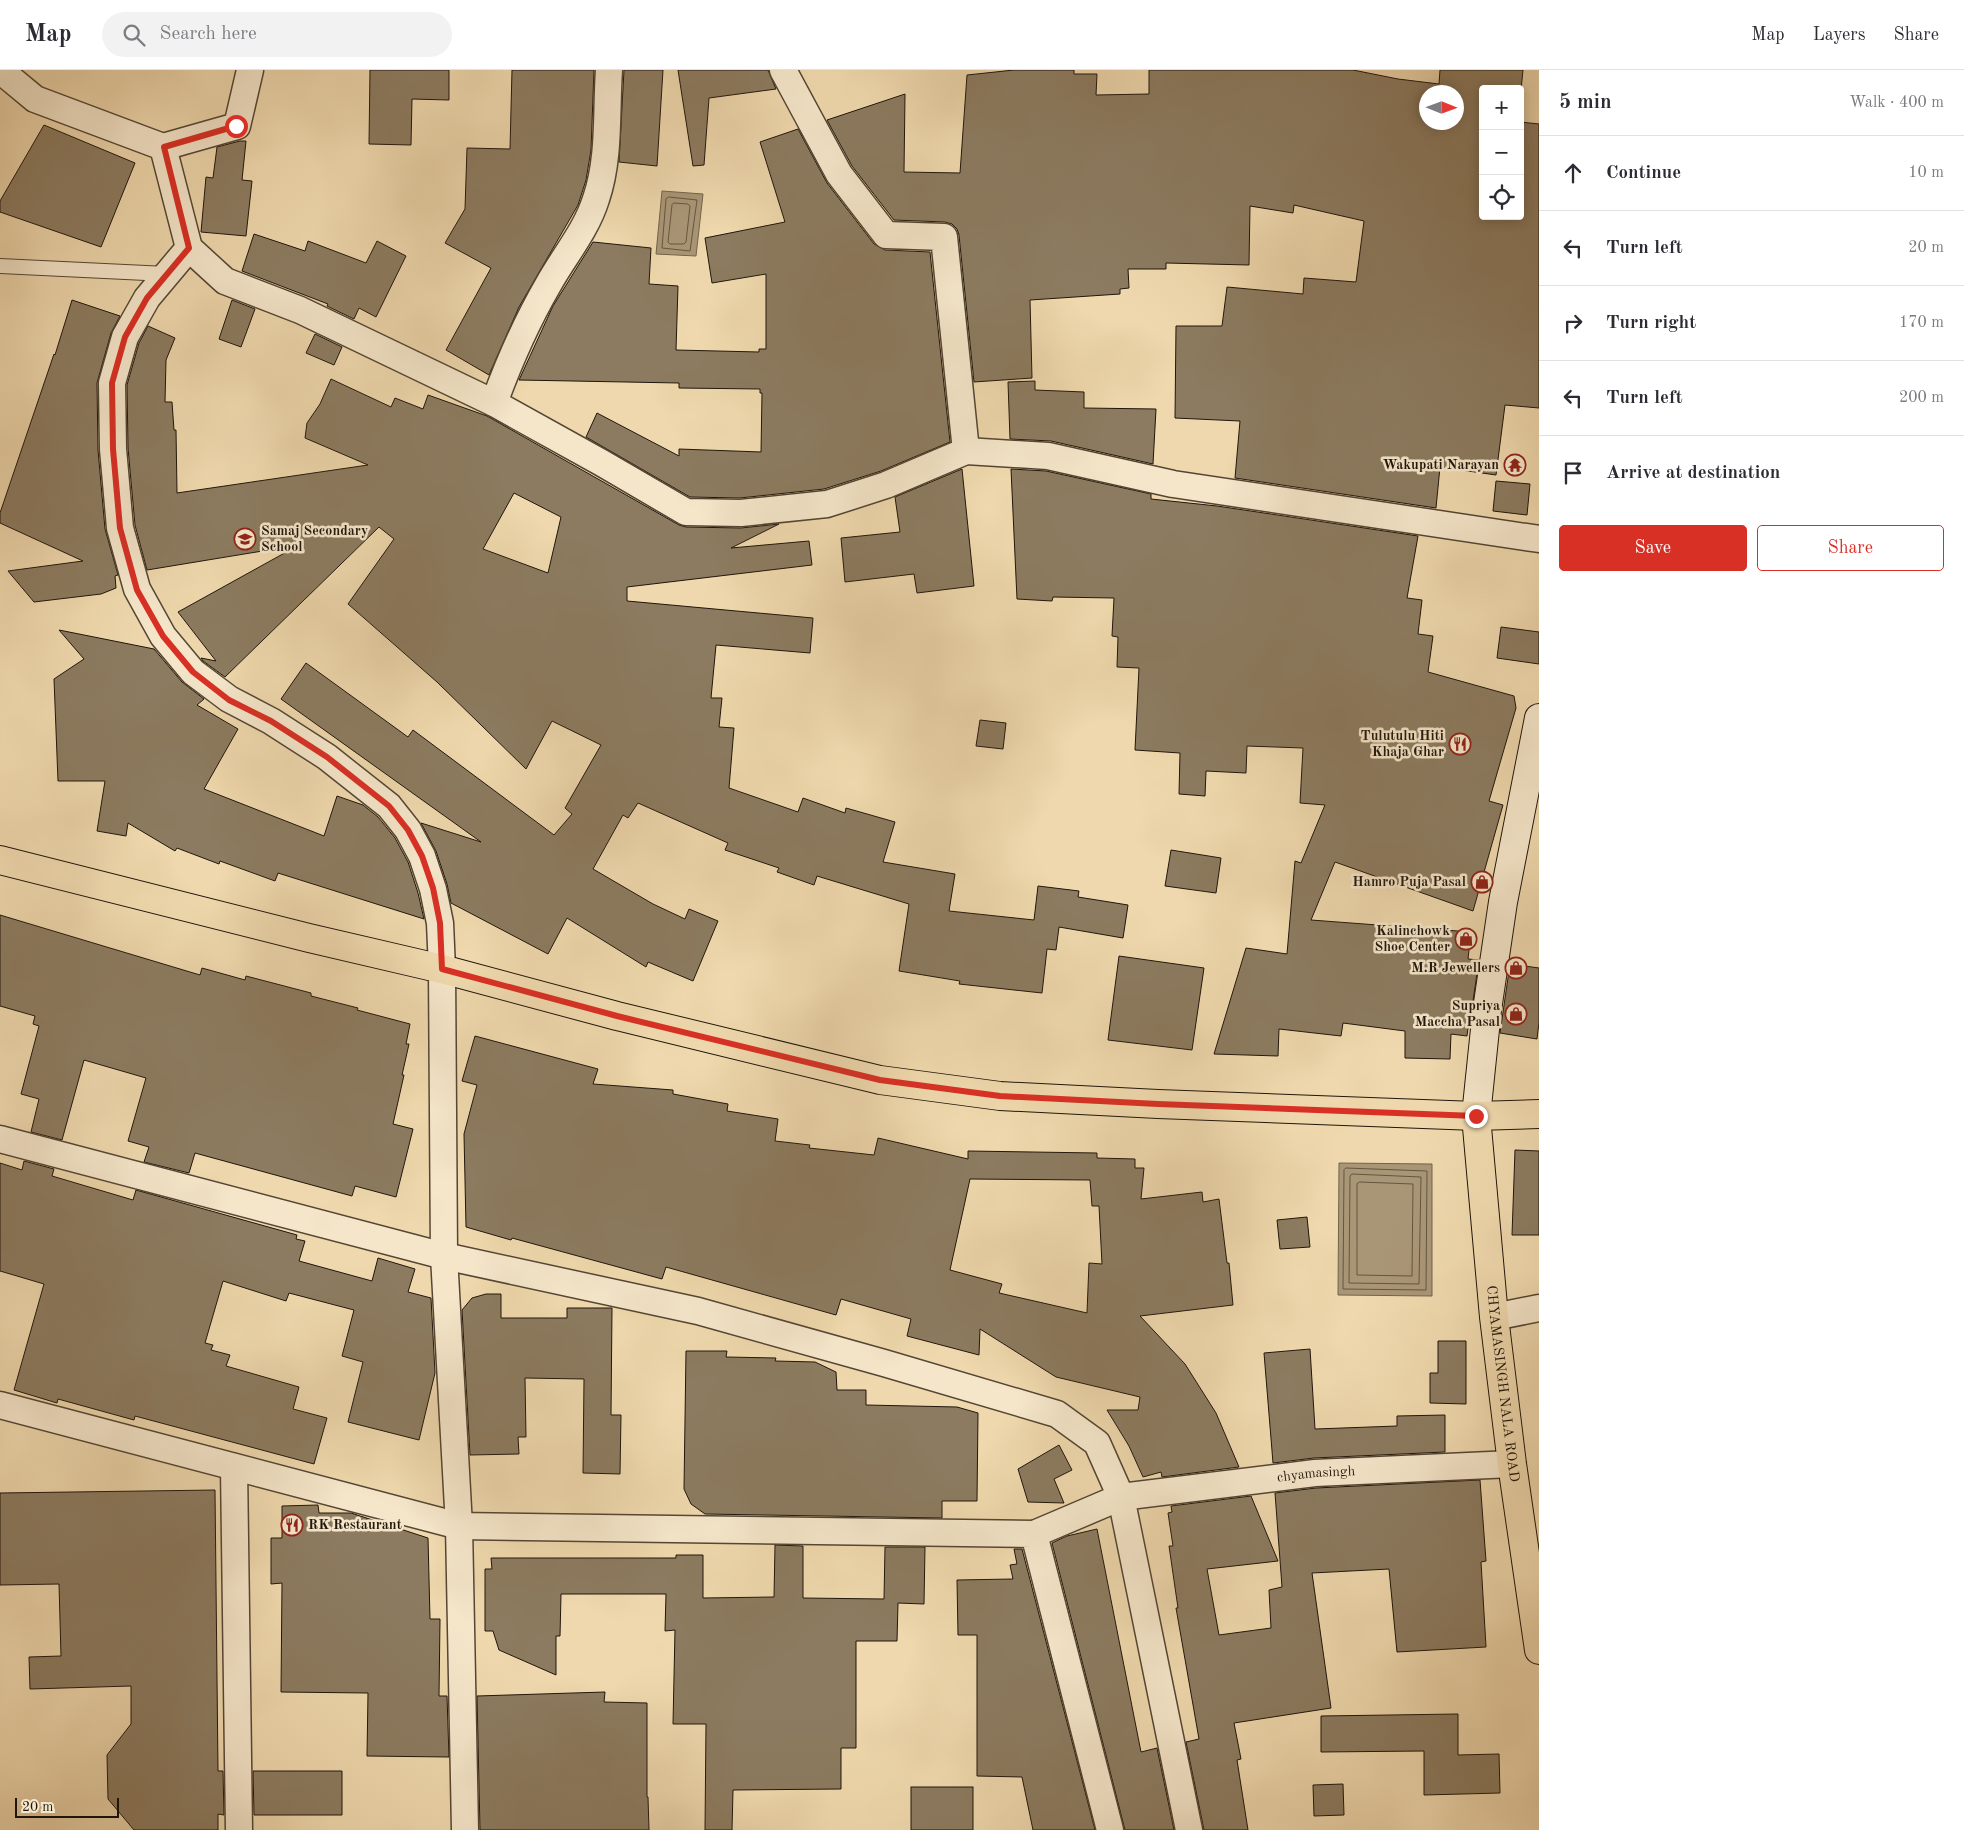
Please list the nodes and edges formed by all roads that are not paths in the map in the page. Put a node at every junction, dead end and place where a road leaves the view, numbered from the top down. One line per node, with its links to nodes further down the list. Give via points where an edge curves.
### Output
1 (0, 70): 5 (street, via 35,99)
2 (250, 70): 5 (street, via 236,126)
3 (609, 70): 9 (street, via 606,151 597,198 583,229 514,349)
4 (784, 70): 10 (street, via 839,174 886,235 944,237)
5 (164, 147): 6 (street)
6 (189, 248): 8 (street); 9 (street, via 225,281 300,310)
7 (0, 266): 8 (lane)
8 (167, 274): 14 (street, via 147,298 125,337 112,383 113,449 120,528 137,590 163,636 193,672 229,700 271,721 327,757 389,806 408,830 422,856 433,888 440,923)
9 (494, 403): 10 (street, via 686,512 741,513 827,504 886,485)
10 (966, 451): 11 (street, via 1048,456 1173,484)
11 (1539, 539)
12 (1539, 718): 16 (main road, via 1503,902)
13 (0, 860): 14 (main road)
14 (442, 969): 16 (main road, via 617,1016 880,1080 1000,1096); 18 (street)
15 (1539, 1114): 16 (main road)
16 (1476, 1116): 20 (main road, CHYAMASINGH NALA ROAD)
17 (0, 1139): 18 (street)
18 (444, 1256): 24 (street, via 698,1312 884,1362 1057,1414 1097,1443); 25 (street)
19 (1539, 1308): 20 (street)
20 (1494, 1317): 22 (main road, CHYAMASINGH NALA ROAD)
21 (0, 1405): 23 (street)
22 (1512, 1464): 24 (street, chyamasingh, via 1315,1473); 27 (main road, CHYAMASINGH NALA ROAD)
23 (234, 1467): 25 (street); 28 (street)
24 (1121, 1497): 26 (street, chyamasingh); 31 (street)
25 (459, 1526): 26 (street); 29 (street)
26 (1034, 1534): 30 (street)
27 (1539, 1650)
28 (239, 1830)
29 (465, 1830)
30 (1110, 1830)
31 (1188, 1830)

